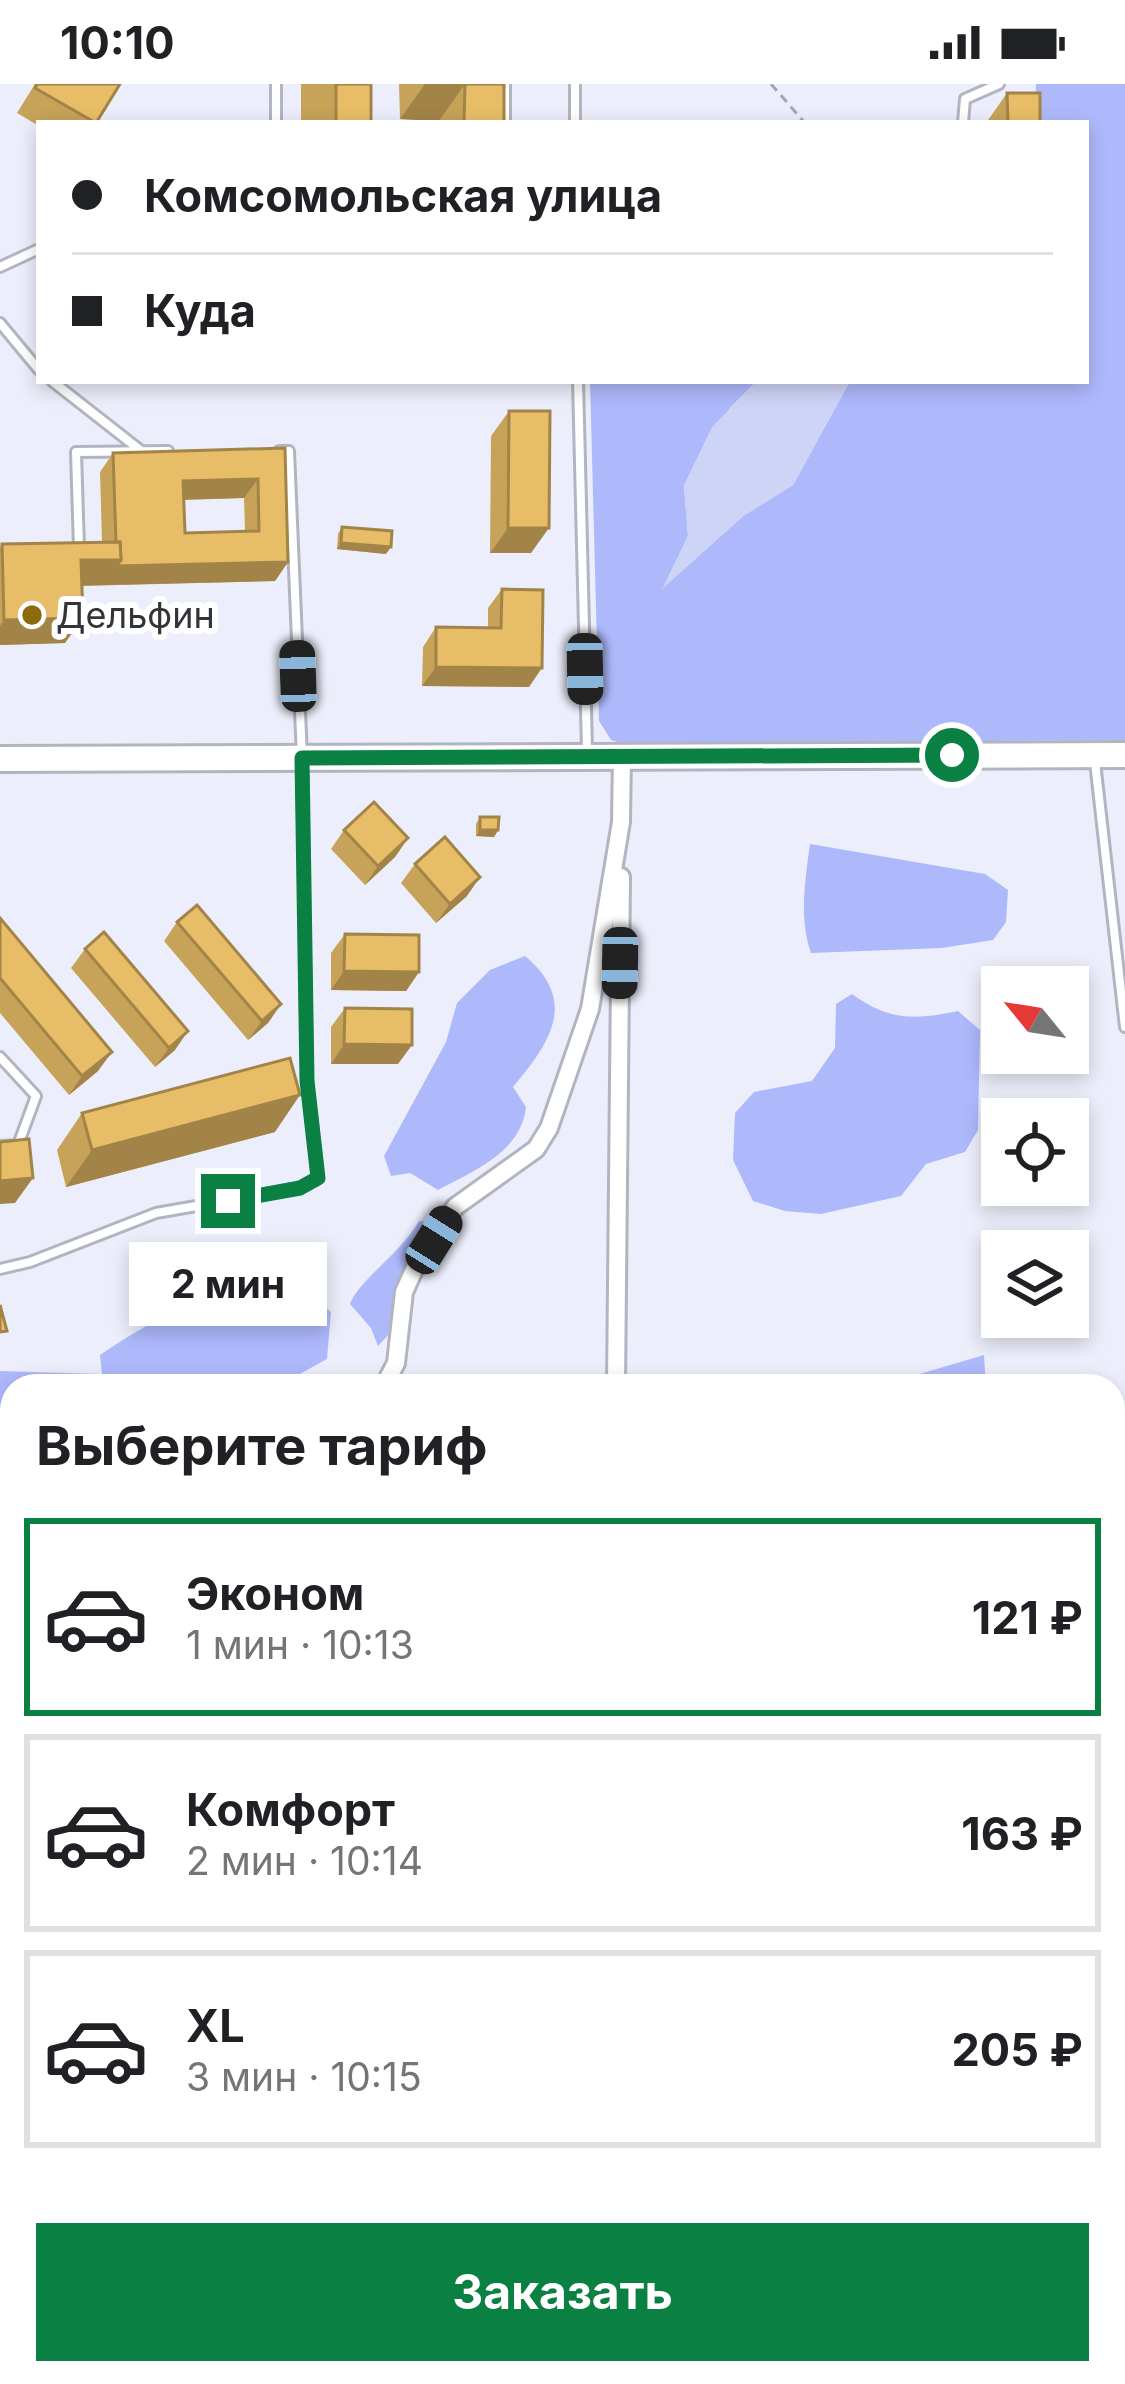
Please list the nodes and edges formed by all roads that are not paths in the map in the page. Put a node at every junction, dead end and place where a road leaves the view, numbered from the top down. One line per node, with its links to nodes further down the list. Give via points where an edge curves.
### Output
1 (276, 84): 5 (lane)
2 (506, 84): 6 (lane)
3 (575, 84): 7 (lane)
4 (998, 84): 8 (lane, via 965,99)
5 (276, 120)
6 (505, 120)
7 (575, 120)
8 (963, 120)
9 (36, 250): 10 (lane)
10 (0, 267)
11 (0, 323): 12 (lane)
12 (36, 366)
13 (56, 384): 16 (lane)
14 (578, 384): 22 (lane)
15 (268, 451): 23 (lane, via 289,451)
16 (142, 452): 17 (lane); 18 (lane, via 76,452 79,549)
17 (184, 452)
18 (59, 550)
19 (1094, 755): 20 (main road); 21 (main road); 26 (lane)
20 (1125, 755)
21 (622, 756): 22 (main road); 25 (street)
22 (587, 757): 23 (main road)
23 (302, 758): 24 (main road); 29 (lane, via 307,1081 318,1178 156,1214)
24 (0, 759)
25 (621, 822): 30 (street, via 590,1009 548,1128 536,1148 455,1207 418,1262 404,1292); 31 (street)
26 (1125, 1027)
27 (0, 1057): 28 (lane, via 36,1096 18,1145)
28 (0, 1146)
29 (0, 1269)
30 (390, 1374)
31 (616, 1374)

